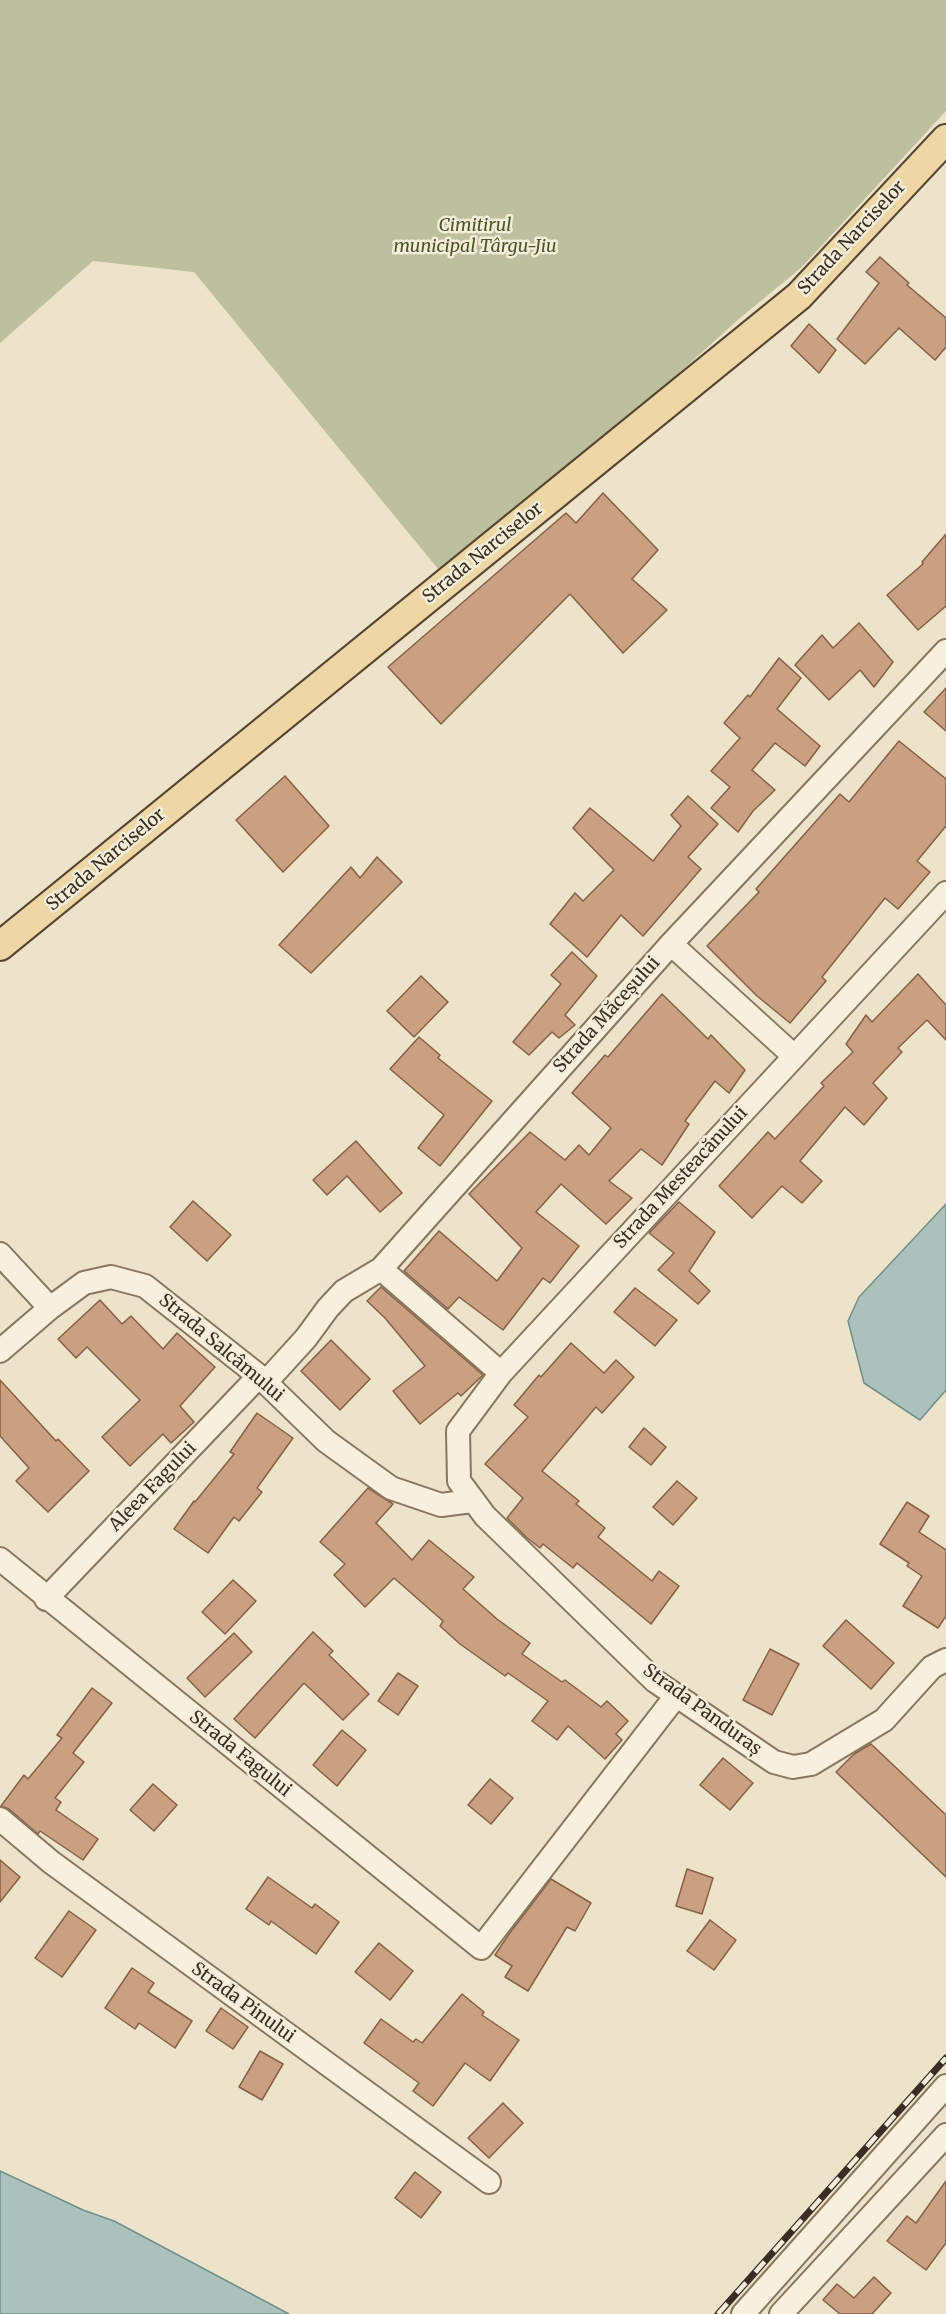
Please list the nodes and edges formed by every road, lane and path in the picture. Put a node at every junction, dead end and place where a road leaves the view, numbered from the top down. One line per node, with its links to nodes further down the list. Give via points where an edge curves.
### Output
1 (946, 139): 5 (main road, Strada Narciselor, via 799,296)
2 (946, 651): 4 (street, Strada Măceșului)
3 (946, 892): 6 (street, Strada Mesteacănului)
4 (671, 944): 6 (street); 8 (street, Strada Măceșului)
5 (0, 946)
6 (794, 1056): 11 (street, Strada Mesteacănului)
7 (0, 1254): 9 (street)
8 (381, 1269): 11 (street); 12 (street, Strada Măceșului, via 344,1291 306,1338)
9 (50, 1308): 10 (street, Strada Salcâmului); 12 (street, Strada Salcâmului, via 84,1283 111,1276 145,1286)
10 (0, 1351)
11 (501, 1372): 13 (street, Strada Mesteacănului, via 458,1431)
12 (263, 1379): 14 (street, Strada Salcâmului, via 326,1441 391,1488 441,1505); 16 (street, Aleea Fagului)
13 (459, 1481): 14 (street, Strada Panduraș)
14 (472, 1501): 18 (street, Strada Panduraș, via 655,1681)
15 (0, 1559): 16 (street, Strada Fagului)
16 (46, 1599): 18 (street, Strada Fagului, via 481,1948)
17 (946, 1660): 18 (street, Strada Panduraș, via 932,1667 884,1720 811,1764 793,1767 774,1762)
18 (676, 1696)
19 (0, 1819): 23 (street, Strada Pinului, via 51,1862)
20 (946, 2086): 24 (street)
21 (946, 2135): 22 (street)
22 (939, 2158): 25 (street)
23 (489, 2182)
24 (742, 2314)
25 (781, 2314)

